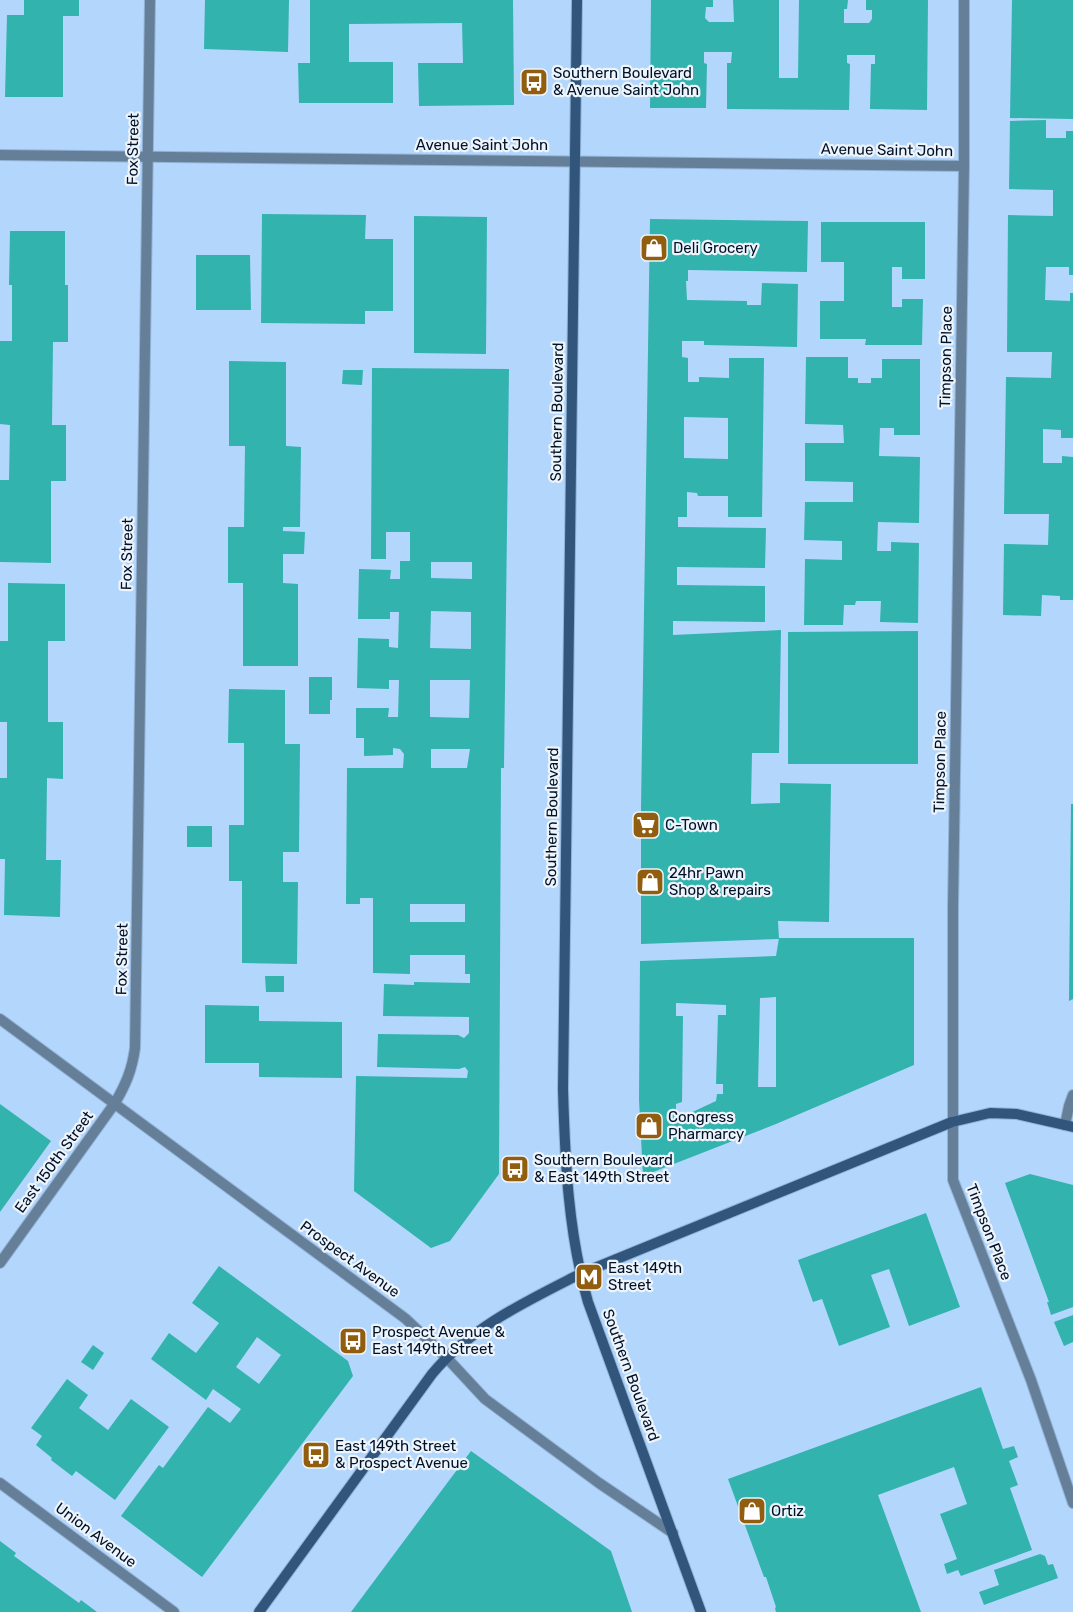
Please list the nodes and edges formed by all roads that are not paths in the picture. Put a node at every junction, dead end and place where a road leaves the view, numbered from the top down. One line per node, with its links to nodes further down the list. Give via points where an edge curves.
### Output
1 (150, 0): 5 (street, Fox Street)
2 (577, 0): 6 (main road, Southern Boulevard)
3 (964, 0): 7 (street, Timpson Place)
4 (0, 155): 5 (street, Avenue Saint John)
5 (148, 157): 6 (street, Avenue Saint John); 10 (street, Fox Street, via 135,1048 126,1084)
6 (575, 161): 7 (street, Avenue Saint John); 14 (main road, Southern Boulevard, via 563,1089 567,1170)
7 (964, 166): 11 (street, Timpson Place)
8 (0, 1019): 10 (street, Prospect Avenue)
9 (1073, 1096): 12 (street, via 1069,1106)
10 (115, 1103): 13 (street, East 150th Street); 15 (street, Prospect Avenue, via 406,1319)
11 (952, 1122): 12 (main road, via 990,1113 1017,1114); 14 (main road); 17 (street, Timpson Place, via 953,1180)
12 (1069, 1126)
13 (0, 1262)
14 (580, 1274): 15 (main road, via 485,1326); 18 (main road, Southern Boulevard)
15 (446, 1357): 18 (street, Prospect Avenue, via 485,1400); 20 (main road)
16 (0, 1482): 19 (street, Union Avenue)
17 (1073, 1502)
18 (673, 1533): 21 (main road, Southern Boulevard)
19 (174, 1612)
20 (259, 1612)
21 (701, 1612)

